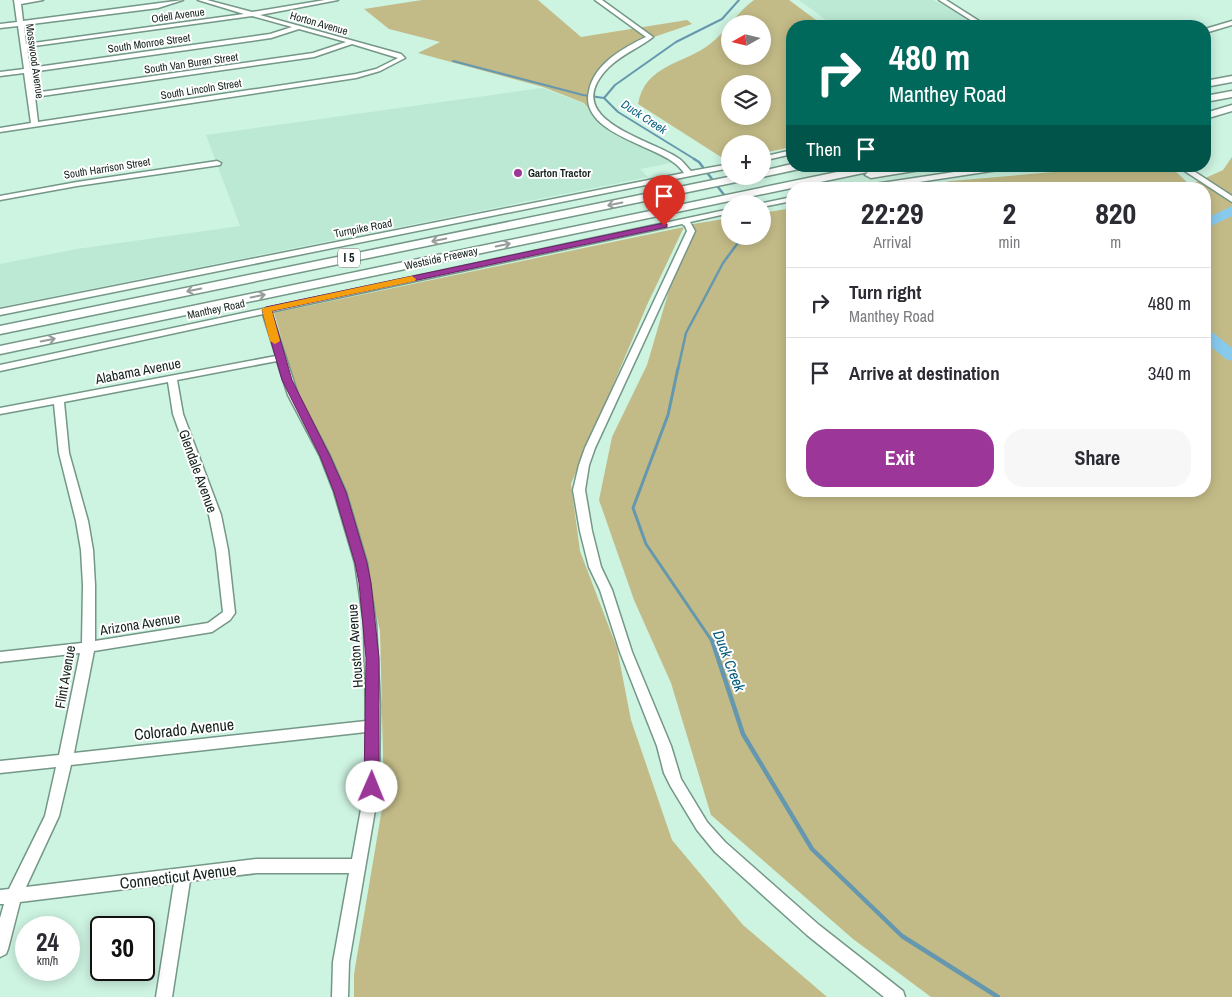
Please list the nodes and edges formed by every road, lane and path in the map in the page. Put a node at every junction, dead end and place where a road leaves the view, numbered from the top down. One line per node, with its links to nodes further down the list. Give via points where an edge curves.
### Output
1 (40, 0): 7 (street)
2 (180, 0): 10 (street, via 158,6)
3 (201, 0): 8 (street, Horton Avenue)
4 (335, 0): 8 (street, Odell Avenue)
5 (598, 0): 45 (street, via 650,37 600,71 593,85 590,103 602,121 634,141 676,160)
6 (942, 0): 9 (street)
7 (17, 1): 10 (street, Mosswood Avenue)
8 (249, 13): 13 (street, Horton Avenue); 16 (street, Odell Avenue)
9 (974, 20)
10 (20, 23): 12 (street); 16 (street, Mosswood Avenue)
11 (1232, 23): 14 (street)
12 (0, 26)
13 (299, 27): 15 (street, Horton Avenue); 19 (street, South Monroe Street, via 257,38)
14 (1211, 28)
15 (352, 42): 17 (street, Horton Avenue); 25 (street, South Van Buren Street, via 314,55)
16 (23, 46): 19 (street, Mosswood Avenue)
17 (402, 58): 29 (street, South Lincoln Street, via 356,76)
18 (1232, 69): 20 (highway)
19 (27, 70): 21 (street, South Monroe Street); 25 (street, Mosswood Avenue)
20 (1211, 73)
21 (0, 74)
22 (1232, 79): 23 (highway)
23 (1211, 83)
24 (1232, 94): 26 (highway)
25 (30, 96): 29 (street, Mosswood Avenue)
26 (1211, 98)
27 (1232, 108): 28 (highway)
28 (1211, 114)
29 (35, 124): 30 (street, South Lincoln Street)
30 (0, 130)
31 (786, 153): 32 (street)
32 (771, 156)
33 (217, 163): 56 (street, South Harrison Street)
34 (786, 164): 36 (highway)
35 (721, 168): 45 (street, Turnpike Road)
36 (771, 168)
37 (786, 169): 38 (highway)
38 (771, 172)
39 (854, 172): 47 (highway, Westside Freeway / I 5)
40 (888, 172): 48 (highway)
41 (970, 172): 49 (street)
42 (1193, 172): 46 (street)
43 (1196, 172): 46 (street)
44 (1200, 172): 46 (street)
45 (692, 173): 64 (street, Turnpike Road)
46 (1209, 181): 54 (street)
47 (805, 182)
48 (826, 182)
49 (902, 182)
50 (721, 183): 53 (highway, Westside Freeway / I 5)
51 (1211, 183): 58 (street)
52 (785, 186): 55 (highway, Westside Freeway / I 5)
53 (698, 188): 65 (highway, Westside Freeway / I 5, one-way to 65)
54 (1232, 192)
55 (750, 193): 60 (highway, Westside Freeway / I 5)
56 (0, 198)
57 (786, 199): 59 (street)
58 (1232, 200)
59 (771, 203)
60 (712, 208): 61 (street, Manthey Road); 62 (street, Manthey Road); 66 (highway, Westside Freeway / I 5, one-way to 60)
61 (721, 210)
62 (683, 221): 63 (street, Manthey Road); 84 (street, via 690,225 691,231 610,405 580,478 580,503 595,567 664,746 671,773 702,826 720,847 788,908)
63 (266, 310): 67 (street, Houston Avenue); 68 (street, Manthey Road)
64 (0, 312)
65 (0, 330)
66 (0, 350)
67 (280, 358): 69 (street, Alabama Avenue); 75 (street, Houston Avenue, via 293,395 340,492 361,563 372,658)
68 (0, 368)
69 (172, 379): 70 (street, Alabama Avenue); 72 (street, Glendale Avenue, via 178,414 215,515 228,597 229,613)
70 (59, 400): 71 (street, Alabama Avenue); 73 (street, Flint Avenue, via 64,453 87,550 90,585)
71 (0, 411)
72 (223, 620): 73 (street, Arizona Avenue, via 212,627 193,631)
73 (88, 648): 74 (street, Arizona Avenue); 76 (street, Flint Avenue)
74 (0, 657)
75 (373, 726): 76 (street, Colorado Avenue); 78 (street, Houston Avenue, via 372,787)
76 (66, 760): 77 (street, Colorado Avenue); 80 (street, Flint Avenue, via 48,827)
77 (0, 767)
78 (357, 866): 79 (street, Connecticut Avenue, via 257,866); 83 (street, Houston Avenue, via 341,962)
79 (183, 876): 80 (street, Connecticut Avenue); 82 (street)
80 (7, 896): 81 (street, Flint Avenue)
81 (0, 949)
82 (164, 997)
83 (340, 997)
84 (898, 997)

